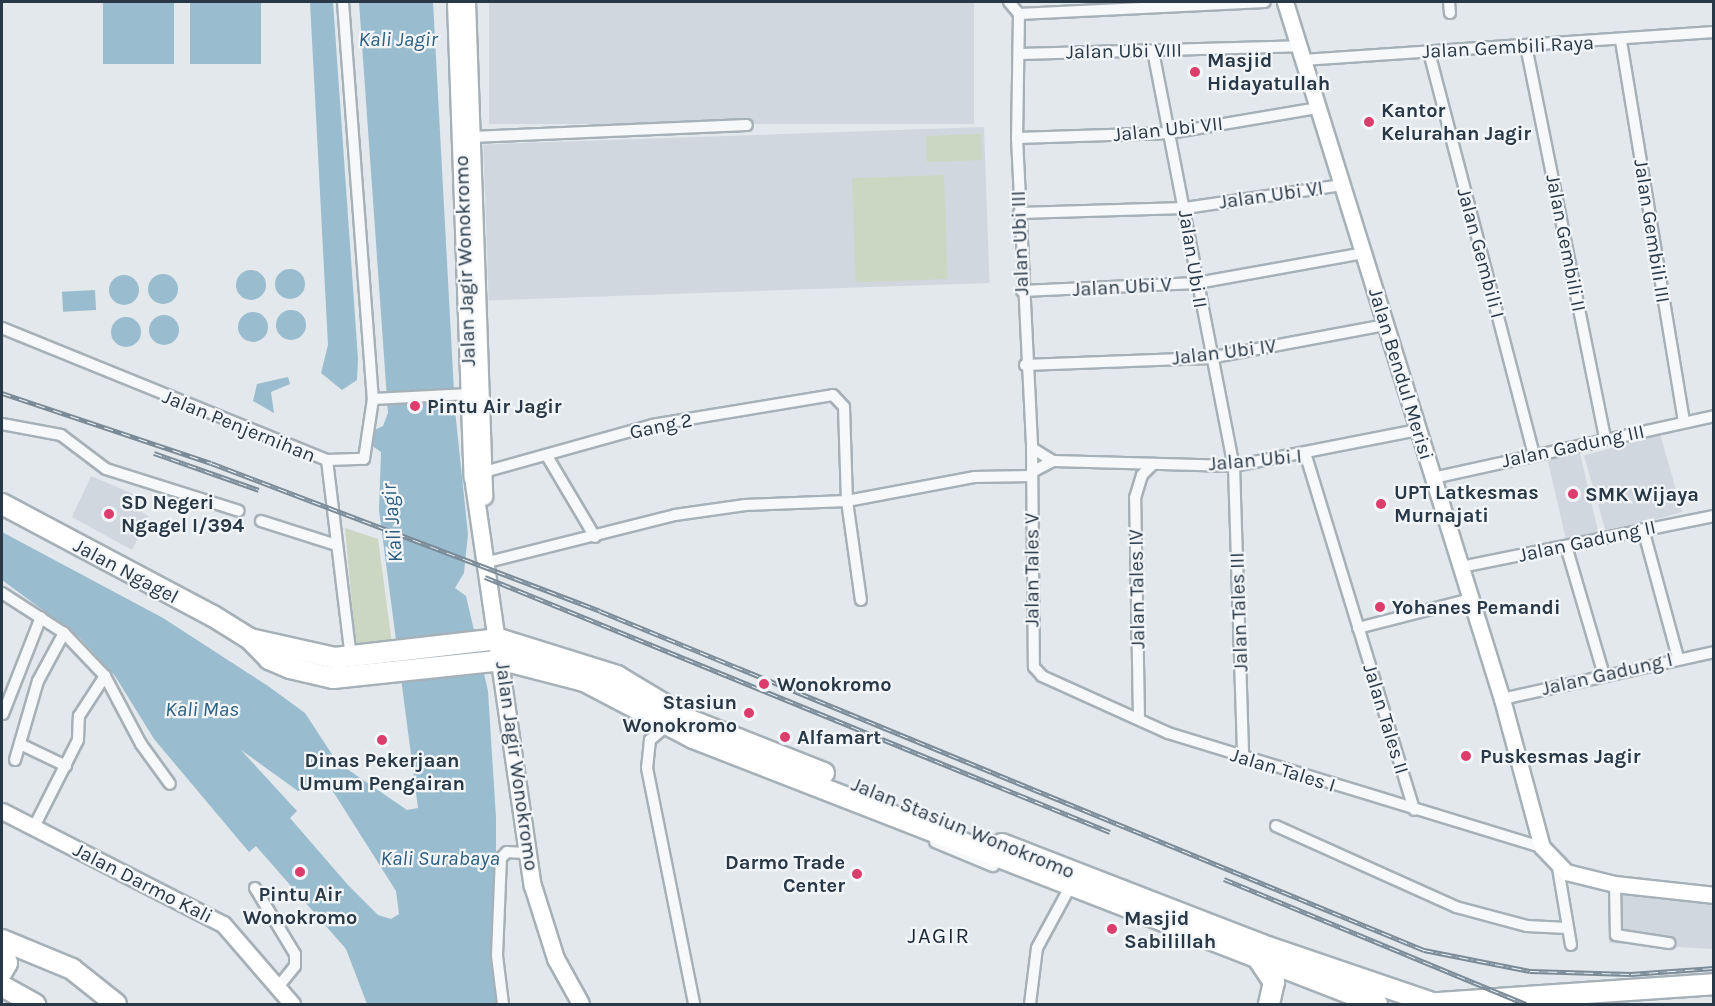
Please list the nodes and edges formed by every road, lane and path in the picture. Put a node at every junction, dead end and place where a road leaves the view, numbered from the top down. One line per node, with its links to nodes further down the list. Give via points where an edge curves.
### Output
1 (343, 2): 32 (street)
2 (456, 2): 26 (main road, Jalan Jagir Wonokromo)
3 (467, 2): 18 (main road, Jalan Jagir Wonokromo)
4 (1009, 2): 7 (street)
5 (1265, 2): 7 (street)
6 (1285, 2): 13 (street, Jalan Bendul Merisi)
7 (1019, 14): 14 (street, Jalan Ubi III)
8 (1713, 32): 9 (street, Jalan Gembili Raya)
9 (1621, 41): 10 (street, Jalan Gembili Raya); 34 (street, Jalan Gembili III)
10 (1526, 46): 12 (street, Jalan Gembili Raya); 37 (street, Jalan Gembili II)
11 (1153, 51): 13 (street, Jalan Ubi VIII); 14 (street, Jalan Ubi VIII); 17 (street, Jalan Ubi II)
12 (1429, 51): 13 (street, Jalan Gembili Raya); 39 (street, Jalan Gembili I)
13 (1301, 53): 15 (street, Jalan Bendul Merisi)
14 (1020, 54): 19 (street, Jalan Ubi III)
15 (1318, 108): 17 (street, Jalan Ubi VII); 20 (street, Jalan Bendul Merisi)
16 (747, 125): 18 (street)
17 (1170, 133): 19 (street, Jalan Ubi VII); 21 (street, Jalan Ubi II)
18 (472, 137): 26 (main road, Jalan Jagir Wonokromo)
19 (1017, 138): 22 (street, Jalan Ubi III)
20 (1342, 185): 21 (street, Jalan Ubi VI); 23 (street, Jalan Bendul Merisi)
21 (1185, 207): 22 (street, Jalan Ubi VI); 24 (street, Jalan Ubi II)
22 (1019, 213): 25 (street, Jalan Ubi III)
23 (1363, 253): 24 (street, Jalan Ubi V); 27 (street, Jalan Bendul Merisi)
24 (1197, 283): 25 (street, Jalan Ubi V); 29 (street, Jalan Ubi II)
25 (1022, 291): 30 (street, Jalan Ubi III)
26 (473, 314): 31 (main road, Jalan Jagir Wonokromo); 46 (main road, Jalan Jagir Wonokromo)
27 (1386, 325): 29 (street, Jalan Ubi IV); 36 (street, Jalan Bendul Merisi)
28 (2, 328): 42 (street, Jalan Penjernihan)
29 (1209, 358): 30 (street, Jalan Ubi IV); 45 (street, Jalan Ubi II)
30 (1025, 364): 38 (street, Jalan Ubi III)
31 (463, 394): 32 (street); 53 (main road, Jalan Jagir Wonokromo)
32 (377, 399): 42 (street, via 364,459)
33 (1713, 416): 34 (street, Jalan Gadung III)
34 (1684, 422): 37 (street, Jalan Gadung III)
35 (2, 424): 51 (street, via 61,435 106,469)
36 (1418, 430): 41 (street, Jalan Ubi I); 48 (street, Jalan Bendul Merisi)
37 (1605, 439): 39 (street, Jalan Gadung III)
38 (1032, 448): 43 (street, Jalan Ubi I); 47 (street, Jalan Ubi III)
39 (1534, 454): 48 (street, Jalan Gadung III)
40 (547, 456): 46 (street, Gang 2); 49 (street, Gang 2, via 651,425 841,398); 56 (street)
41 (1306, 456): 45 (street, Jalan Ubi I); 65 (street, Jalan Tales II)
42 (327, 460): 57 (street, Jalan Penjernihan)
43 (1053, 461): 44 (street, Jalan Ubi I); 47 (street, Jalan Ubi I)
44 (1153, 465): 45 (street, Jalan Ubi I); 78 (street, Jalan Tales IV, via 1142,475 1135,498)
45 (1234, 466): 81 (street, Jalan Tales III)
46 (484, 472): 53 (main road, Jalan Jagir Wonokromo)
47 (1028, 474): 49 (street, via 974,477); 73 (street, Jalan Tales V)
48 (1433, 478): 60 (street, Jalan Bendul Merisi)
49 (847, 501): 56 (street, via 712,509); 63 (street)
50 (2, 504): 67 (highway, Jalan Ngagel)
51 (239, 512)
52 (1713, 516): 55 (street, Jalan Gadung II)
53 (482, 519): 59 (main road, Jalan Jagir Wonokromo)
54 (261, 521): 57 (street)
55 (1643, 530): 58 (street, Jalan Gadung II); 71 (street)
56 (595, 537): 59 (street)
57 (336, 545): 70 (street, Jalan Penjernihan)
58 (1566, 546): 60 (street, Jalan Gadung II); 74 (street)
59 (488, 562): 68 (main road, Jalan Jagir Wonokromo)
60 (1461, 567): 62 (street, Jalan Bendul Merisi)
61 (2, 593): 64 (street)
62 (1471, 598): 65 (street); 76 (street, Jalan Bendul Merisi)
63 (861, 600)
64 (41, 617): 66 (street); 77 (street)
65 (1358, 628): 85 (street, Jalan Tales II)
66 (64, 633): 75 (street); 80 (street, via 38,681)
67 (250, 639): 70 (highway, Jalan Ngagel, via 326,658); 72 (highway, Jalan Ngagel, via 269,659 311,674 395,674)
68 (499, 639): 70 (highway, Jalan Ngagel); 72 (main road, Jalan Jagir Wonokromo); 109 (highway, Jalan Stasiun Wonokromo, via 617,676 718,733 1197,921)
69 (1713, 651): 71 (street, Jalan Gadung I)
70 (351, 657)
71 (1678, 658): 74 (street, Jalan Gadung I)
72 (503, 660): 79 (highway, Jalan Stasiun Wonokromo, via 593,684); 92 (main road, Jalan Jagir Wonokromo)
73 (1034, 667): 78 (street, Jalan Tales I)
74 (1604, 675): 76 (street, Jalan Gadung I)
75 (105, 676): 83 (street, via 79,716 79,736); 84 (street, via 141,744)
76 (1502, 699): 91 (street, Jalan Bendul Merisi)
77 (3, 714)
78 (1139, 719): 81 (street, Jalan Tales I)
79 (669, 724): 90 (highway, Jalan Stasiun Wonokromo); 115 (street, via 650,740 647,768)
80 (20, 744): 82 (street); 83 (street)
81 (1243, 758): 85 (street, Jalan Tales I)
82 (15, 760)
83 (66, 766): 88 (street)
84 (170, 784)
85 (1414, 810): 91 (street, Jalan Tales I)
86 (2, 811): 88 (street, Jalan Darmo Kali)
87 (1276, 826): 98 (street, via 1456,907 1527,926)
88 (34, 827): 107 (street, Jalan Darmo Kali, via 223,924)
89 (928, 840): 90 (street)
90 (953, 844): 95 (highway, Jalan Stasiun Wonokromo, via 985,859)
91 (1542, 847): 93 (street, Jalan Bendul Merisi)
92 (529, 853): 113 (street, via 507,852 501,858 497,956); 114 (main road, Jalan Jagir Wonokromo, via 545,930)
93 (1557, 868): 94 (street); 98 (street)
94 (1615, 884): 97 (street); 100 (street, via 1616,935)
95 (1070, 887): 103 (highway, Jalan Stasiun Wonokromo); 116 (street, via 1036,948)
96 (255, 888): 107 (street, via 295,954 295,966)
97 (1713, 895)
98 (1567, 928): 101 (street)
99 (2, 940): 111 (highway, via 72,969)
100 (1670, 943)
101 (1571, 945)
102 (2, 947): 104 (highway, via 7,963)
103 (1257, 959): 117 (highway, via 1274,982); 118 (highway, Jalan Stasiun Wonokromo)
104 (2, 972)
105 (1713, 984): 108 (highway)
106 (2, 986): 110 (highway)
107 (278, 987): 112 (street, Jalan Darmo Kali)
108 (1536, 998): 109 (highway); 119 (highway)
109 (1430, 1004)
110 (35, 1005)
111 (116, 1005)
112 (292, 1005)
113 (503, 1005)
114 (581, 1005)
115 (694, 1005)
116 (1030, 1005)
117 (1269, 1005)
118 (1377, 1005)
119 (1572, 1005)

